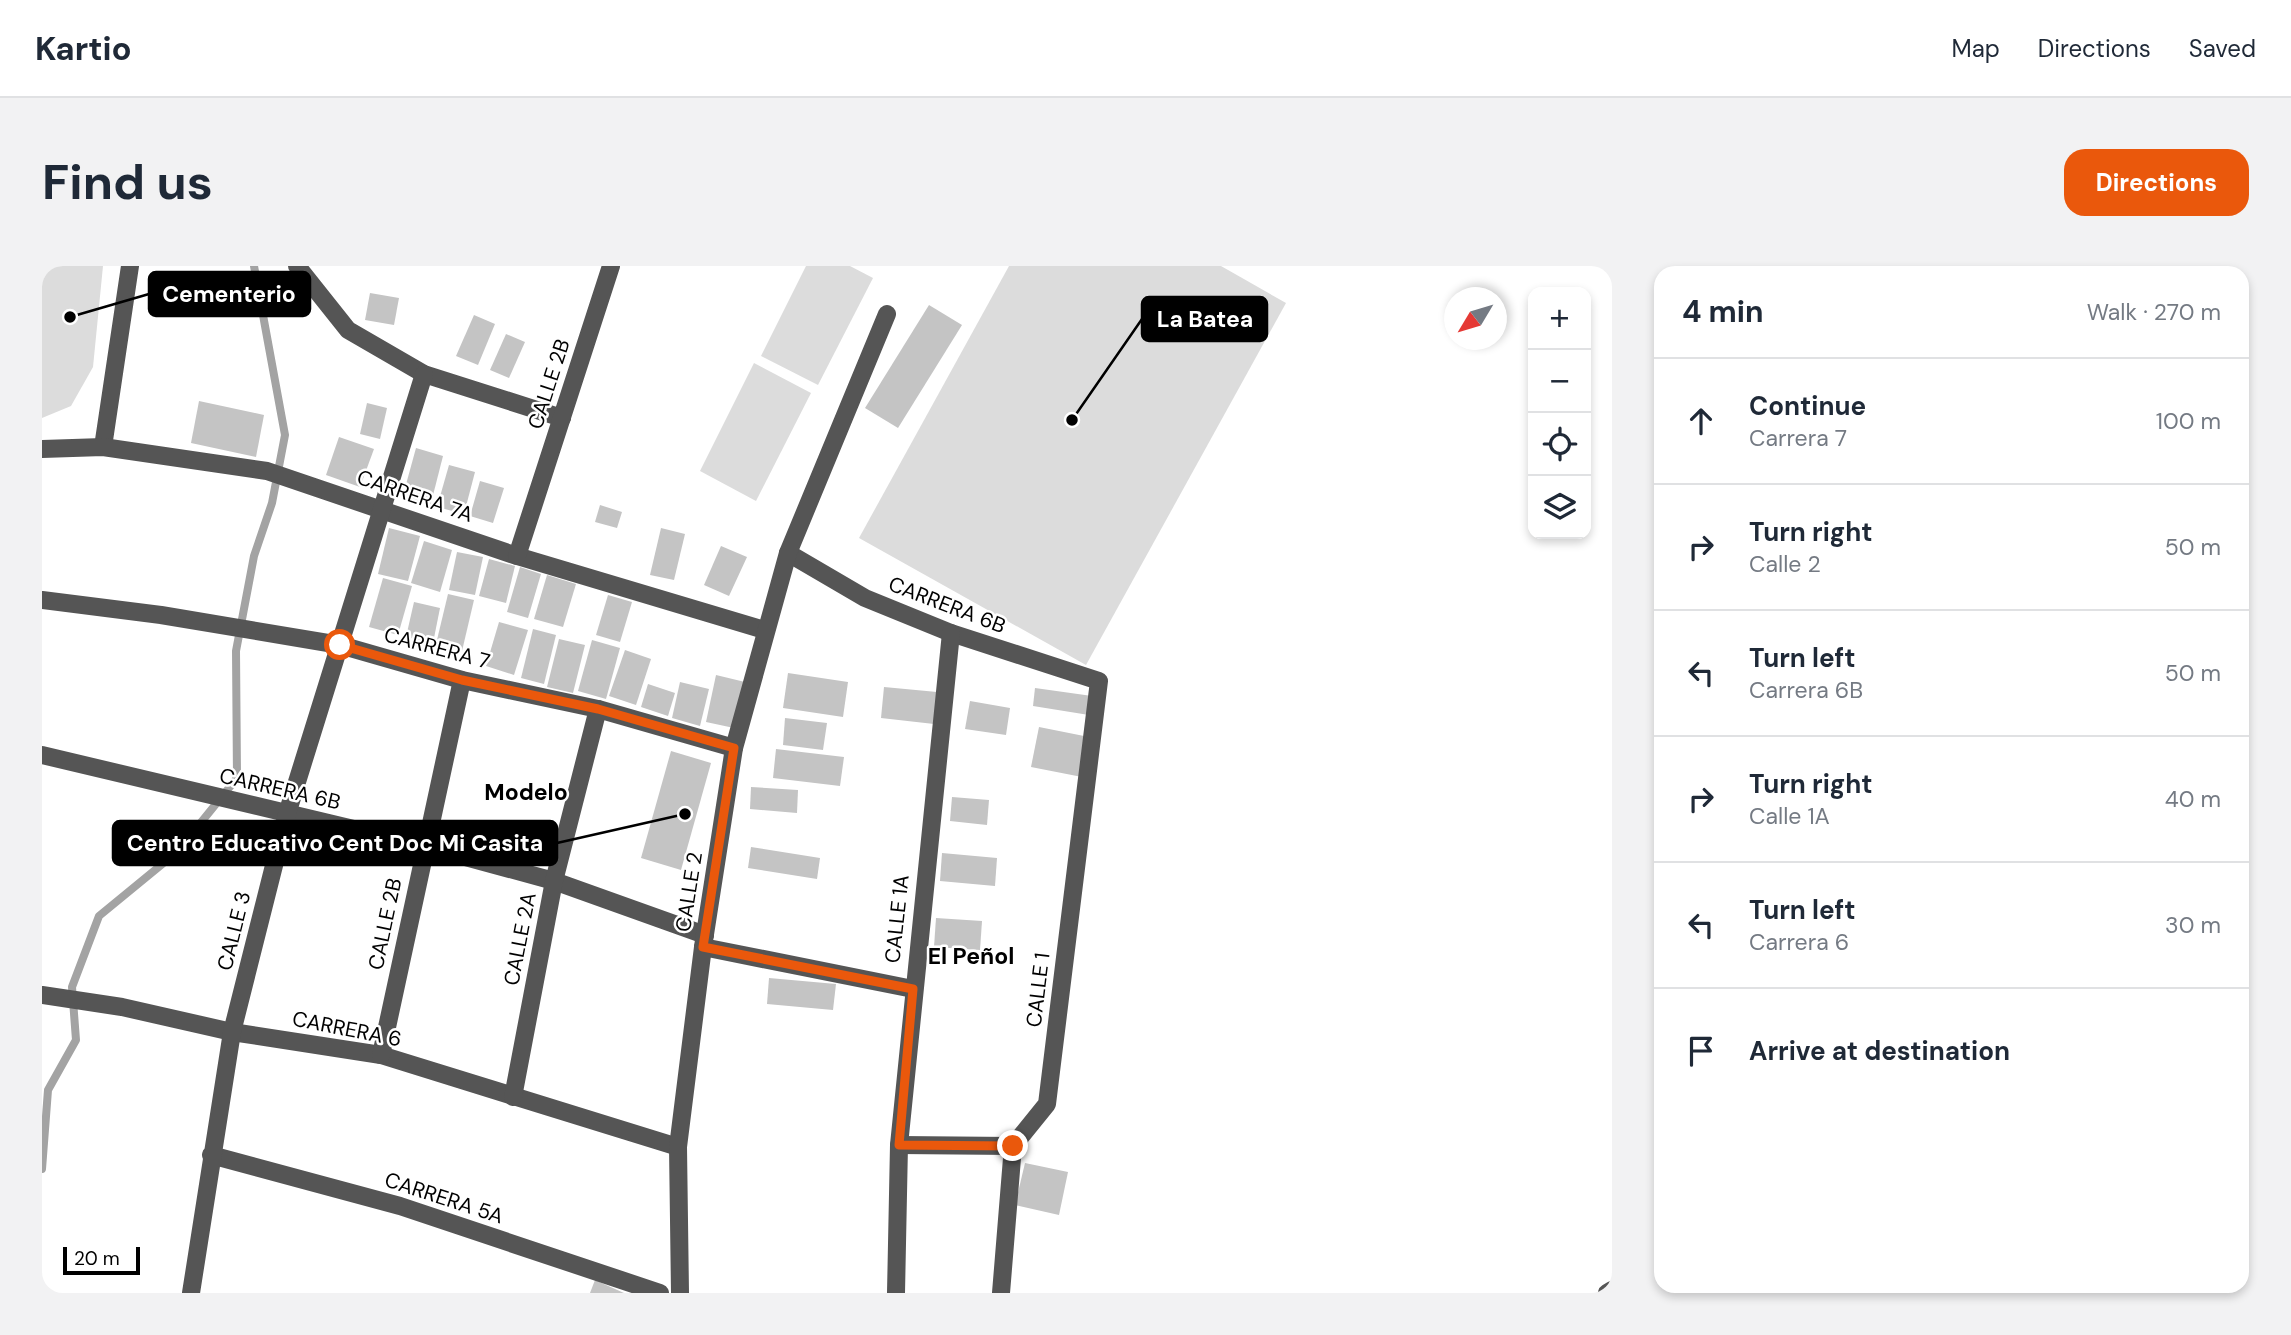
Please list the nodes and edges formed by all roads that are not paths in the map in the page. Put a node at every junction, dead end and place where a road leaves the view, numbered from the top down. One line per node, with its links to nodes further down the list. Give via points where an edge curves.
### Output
1 (130, 266): 7 (street)
2 (297, 266): 5 (street, via 348,330)
3 (611, 266): 6 (street, CALLE 2B)
4 (887, 314): 10 (street, CALLE 2)
5 (424, 374): 6 (street); 9 (street, CALLE 3)
6 (562, 418): 11 (street, CALLE 2B)
7 (103, 446): 8 (street, CARRERA 7A); 9 (street, CARRERA 7A, via 267,471)
8 (42, 449)
9 (380, 508): 11 (street, CARRERA 7A); 15 (street, CALLE 3)
10 (788, 553): 13 (street, CALLE 2); 14 (street, CARRERA 6B, via 865,598)
11 (517, 556): 13 (street, CARRERA 7A)
12 (42, 600): 15 (street, CARRERA 7)
13 (764, 630): 19 (street, CALLE 2)
14 (951, 634): 17 (street, CARRERA 6B); 25 (street, CALLE 1A)
15 (340, 645): 16 (street, CARRERA 7); 21 (street, CALLE 3)
16 (462, 680): 18 (street, CARRERA 7); 22 (street, CALLE 2B)
17 (1098, 681): 31 (street, CALLE 1, via 1047,1104)
18 (598, 709): 19 (street, CARRERA 7); 23 (street, CALLE 2A)
19 (734, 748): 24 (street, CALLE 2)
20 (42, 755): 21 (street, CARRERA 6B)
21 (287, 814): 22 (street, CARRERA 6B); 27 (street, CALLE 3)
22 (425, 846): 23 (street, CARRERA 6B); 28 (street, CALLE 2B)
23 (554, 881): 24 (street, CARRERA 6B); 29 (street, CALLE 2A)
24 (704, 941): 25 (street, CARRERA 6B); 32 (street, CALLE 2)
25 (913, 989): 30 (street, CALLE 1A)
26 (47, 996): 27 (street, CARRERA 6, via 122,1007)
27 (232, 1032): 28 (street, CARRERA 6); 33 (street, CALLE 3)
28 (381, 1055): 29 (street, CARRERA 6)
29 (513, 1097): 32 (street, CARRERA 6)
30 (899, 1145): 31 (street); 38 (street, CALLE 1A)
31 (1013, 1146): 39 (street)
32 (678, 1147): 37 (street, CALLE 2)
33 (211, 1155): 35 (street, CALLE 3); 36 (street, CARRERA 5A, via 400,1206)
34 (1612, 1290): 40 (street)
35 (191, 1293)
36 (660, 1293)
37 (680, 1293)
38 (896, 1293)
39 (1001, 1293)
40 (1606, 1293)

